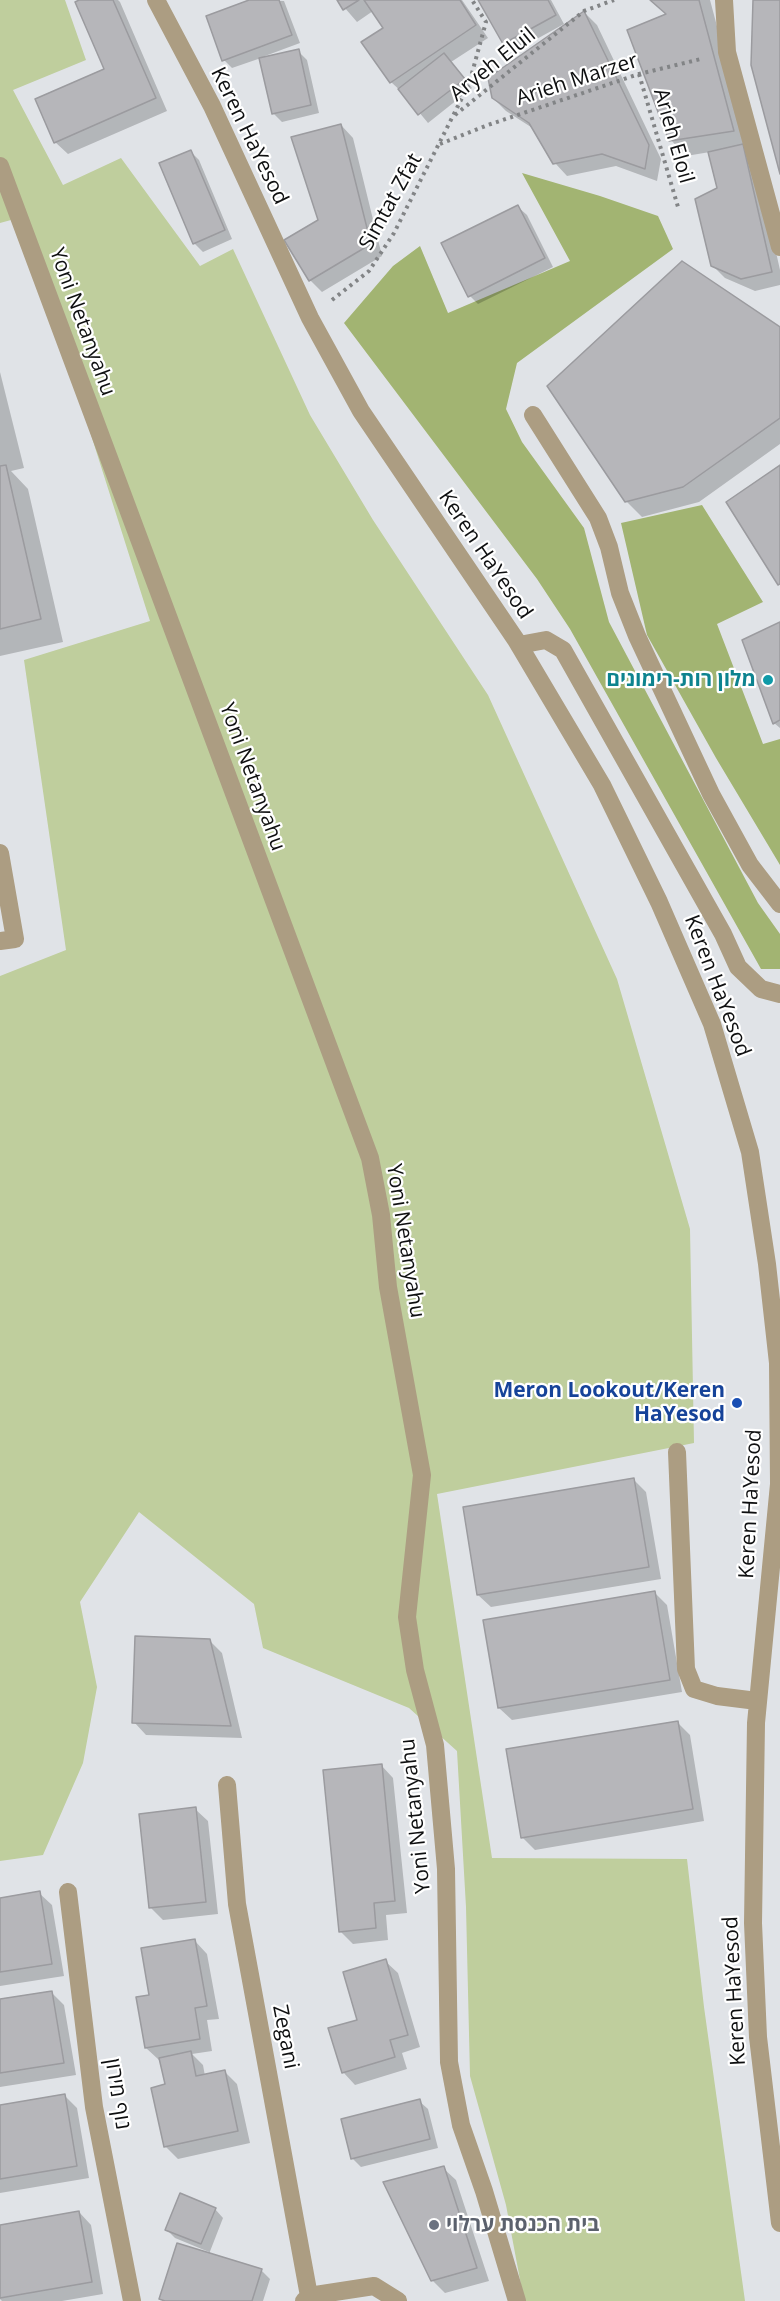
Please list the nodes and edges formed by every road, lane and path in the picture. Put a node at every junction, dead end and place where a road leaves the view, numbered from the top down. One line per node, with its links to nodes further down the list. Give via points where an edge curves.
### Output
1 (156, 0): 12 (street, Keren HaYesod, via 212,106)
2 (472, 0): 7 (path, Simtat Zfat, via 486,21 469,84)
3 (614, 0): 7 (path, Aryeh Eluil, via 584,10)
4 (724, 0): 5 (street)
5 (728, 52): 6 (path, Arieh Marzer); 11 (street)
6 (639, 74): 8 (path, Arieh Marzer); 10 (path, Arieh Eloil)
7 (452, 117): 8 (path, Simtat Zfat)
8 (439, 144): 12 (path, Simtat Zfat, via 394,233 369,271)
9 (0, 166): 27 (street, Yoni Netanyahu, via 370,1158 381,1215 388,1287 422,1475 407,1617 415,1670 435,1745 446,1869 449,2062 461,2125)
10 (678, 207)
11 (780, 247)
12 (309, 318): 14 (street, Keren HaYesod, via 362,411)
13 (533, 415): 16 (street, via 598,518 637,636 711,794 750,865)
14 (519, 645): 18 (street, via 546,640 563,650 723,933 738,967 761,989); 20 (street, Keren HaYesod, via 602,785 659,902 712,1024 750,1152 778,1363 779,1484)
15 (0, 853): 17 (street, via 15,939)
16 (780, 903)
17 (0, 941)
18 (780, 994)
19 (677, 1452): 20 (street, via 686,1669 694,1689)
20 (758, 1701): 23 (street, Keren HaYesod, via 753,1923 758,2037)
21 (227, 1785): 24 (street, Zegani, via 237,1904)
22 (68, 1892): 25 (street, נוף מירון, via 94,2107)
23 (780, 2223)
24 (307, 2298): 26 (street, via 374,2286)
25 (132, 2301)
26 (398, 2301)
27 (517, 2301)

